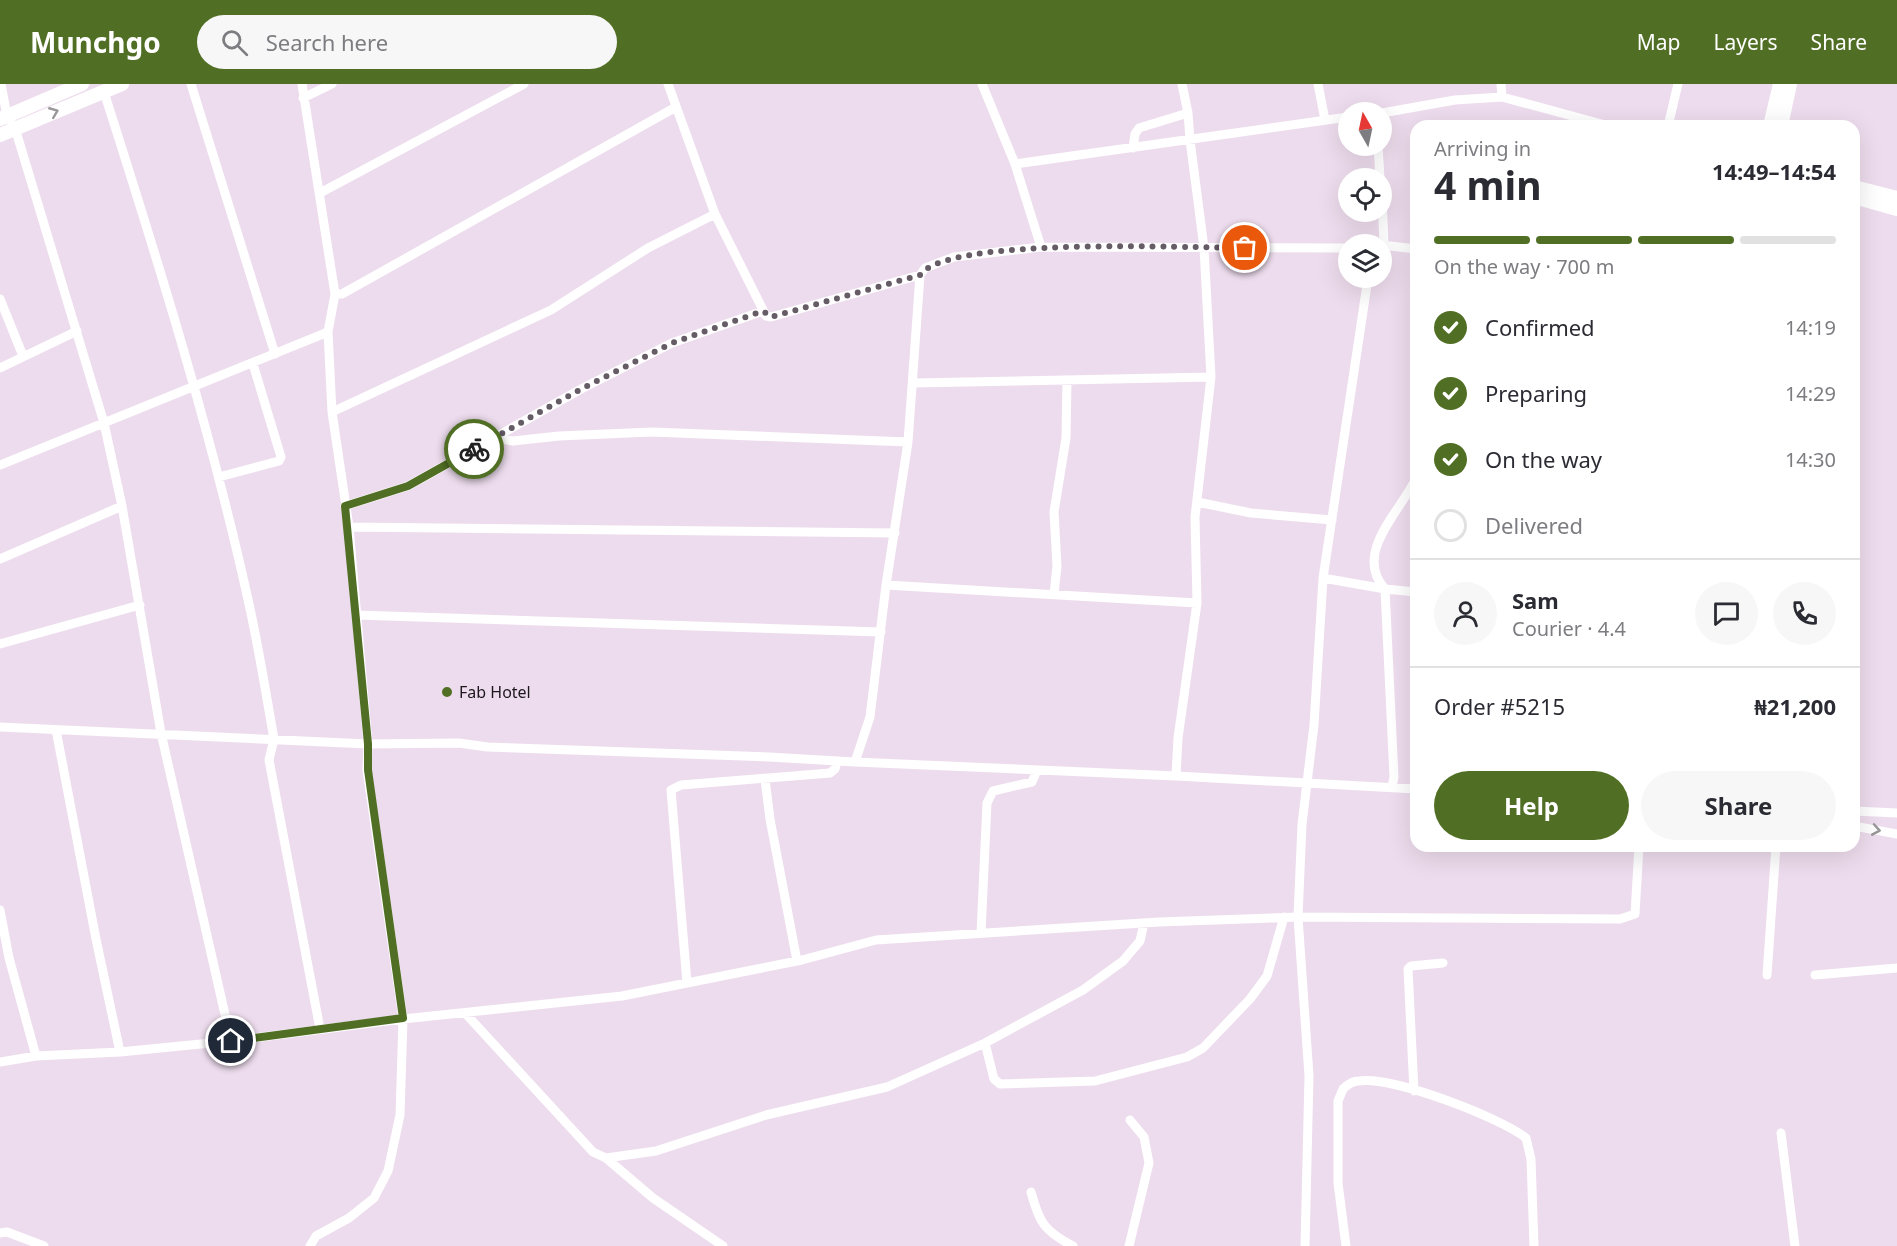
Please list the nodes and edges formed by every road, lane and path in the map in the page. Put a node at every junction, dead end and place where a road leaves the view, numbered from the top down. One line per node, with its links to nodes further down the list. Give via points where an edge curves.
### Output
1 (1, 84): 23 (street)
2 (82, 84): 23 (street)
3 (122, 84): 17 (street)
4 (191, 84): 53 (street)
5 (302, 84): 19 (street)
6 (332, 84): 19 (street)
7 (524, 84): 16 (street)
8 (668, 84): 20 (street)
9 (982, 84): 34 (street)
10 (1182, 84): 22 (street)
11 (1318, 84): 25 (street)
12 (1501, 84): 18 (street)
13 (1678, 84): 27 (street)
14 (1780, 84): 28 (street)
15 (1790, 84): 29 (street)
16 (513, 87): 36 (street)
17 (104, 92): 30 (street, one-way to 17); 60 (street)
18 (1502, 96): 21 (street); 26 (street)
19 (303, 98): 36 (street)
20 (676, 107): 40 (street); 48 (street, via 342,294)
21 (1392, 111)
22 (1188, 113): 32 (street); 33 (street, via 1139,128)
23 (4, 117): 30 (street)
24 (1338, 118): 25 (street)
25 (1325, 120): 32 (street)
26 (1588, 120)
27 (1669, 120)
28 (1771, 120)
29 (1782, 120)
30 (15, 128): 31 (street); 51 (street)
31 (0, 135)
32 (1190, 140): 33 (street); 43 (street)
33 (1132, 148): 34 (street)
34 (1015, 164): 42 (street)
35 (1860, 189): 37 (street)
36 (320, 194): 48 (street)
37 (1897, 198)
38 (1860, 200): 39 (street)
39 (1897, 209)
40 (715, 214): 50 (street); 61 (street, via 648,248 550,310)
41 (1392, 245): 45 (street)
42 (1041, 247): 43 (street); 46 (street, via 954,257 925,268)
43 (1204, 248): 44 (street); 57 (street)
44 (1338, 248)
45 (1410, 248)
46 (920, 275): 50 (street, via 771,317); 59 (street)
47 (1367, 288): 71 (street)
48 (335, 294): 52 (street)
49 (0, 299): 54 (street)
50 (763, 311): 63 (street, via 672,343)
51 (77, 331): 54 (street); 62 (street)
52 (328, 332): 53 (street); 61 (street)
53 (275, 354): 55 (street)
54 (23, 356): 56 (street)
55 (253, 364): 60 (street); 66 (street, via 281,457 279,461)
56 (0, 368)
57 (1211, 377): 58 (street); 68 (street)
58 (1067, 380): 59 (street); 79 (street, via 1066,438 1054,512)
59 (912, 383): 64 (street)
60 (193, 387): 62 (street); 66 (street)
61 (332, 412): 70 (street)
62 (104, 423): 65 (street); 69 (street)
63 (493, 438): 64 (street, via 513,441 652,432); 70 (street, via 408,486)
64 (909, 442): 73 (street)
65 (0, 465)
66 (219, 477): 88 (street)
67 (1410, 492): 77 (street, via 1391,516 1374,559 1375,574)
68 (1197, 502): 71 (street, via 1251,513); 80 (street)
69 (122, 506): 74 (street); 81 (street)
70 (345, 506): 72 (street)
71 (1332, 520): 75 (street)
72 (349, 527): 73 (street); 82 (street)
73 (895, 533): 76 (street)
74 (0, 559)
75 (1323, 578): 77 (street); 95 (street)
76 (886, 585): 79 (street); 83 (street)
77 (1385, 589): 78 (street); 96 (street)
78 (1410, 591)
79 (1054, 594): 80 (street)
80 (1197, 603): 93 (street)
81 (140, 605): 84 (street); 87 (street)
82 (356, 615): 83 (street); 89 (street)
83 (881, 632): 91 (street, via 870,717)
84 (0, 644)
85 (0, 727): 86 (street)
86 (56, 730): 87 (street); 120 (street)
87 (161, 734): 88 (street); 118 (street)
88 (274, 739): 89 (street); 117 (street, via 269,760)
89 (368, 744): 90 (street, via 459,743); 116 (street, via 368,770)
90 (837, 761): 91 (street); 94 (street, via 836,769 830,772)
91 (855, 762): 92 (street)
92 (1037, 770): 93 (street); 108 (street, via 1032,782 993,791 987,803)
93 (1176, 776): 95 (street)
94 (765, 779): 109 (street); 114 (street, via 681,785 671,790)
95 (1307, 784): 96 (street); 105 (street)
96 (1392, 787): 97 (street)
97 (1410, 788)
98 (1860, 811): 99 (street)
99 (1897, 813)
100 (1860, 827): 101 (street, one-way to 101)
101 (1897, 834)
102 (1638, 852): 105 (street, via 1635,914 1620,919)
103 (1776, 852): 112 (street)
104 (0, 910): 121 (street)
105 (1298, 916): 106 (street); 134 (street, via 1309,1076)
106 (1284, 917): 107 (street); 119 (street, via 1267,976 1203,1048 1187,1057 1095,1081 1000,1084 994,1079)
107 (1144, 923): 108 (street); 119 (street, via 1140,941 1123,961 1083,990)
108 (981, 933): 109 (street, via 876,940)
109 (797, 961): 114 (street)
110 (1443, 963): 123 (street, via 1408,969)
111 (1897, 968): 113 (street)
112 (1767, 975)
113 (1815, 975)
114 (687, 983): 115 (street, via 622,996)
115 (465, 1012): 116 (street); 126 (street, via 593,1152)
116 (403, 1018): 117 (street); 130 (street, via 399,1115 388,1171 374,1198 349,1218 316,1236)
117 (320, 1029): 118 (street)
118 (231, 1041): 120 (street)
119 (985, 1043): 126 (street, via 887,1087 766,1115 656,1150)
120 (120, 1052): 121 (street)
121 (36, 1056): 122 (street)
122 (0, 1062)
123 (1414, 1091): 135 (street, via 1396,1084 1359,1081 1342,1089 1338,1101 1338,1183); 136 (street, via 1491,1118 1526,1138 1532,1159)
124 (1130, 1120): 133 (street, via 1144,1137 1149,1163)
125 (1781, 1133): 137 (street)
126 (606, 1158): 131 (street, via 653,1198)
127 (1031, 1192): 132 (street, via 1043,1226)
128 (0, 1233): 129 (street)
129 (44, 1246)
130 (310, 1246)
131 (723, 1246)
132 (1072, 1246)
133 (1129, 1246)
134 (1305, 1246)
135 (1346, 1246)
136 (1534, 1246)
137 (1795, 1246)

